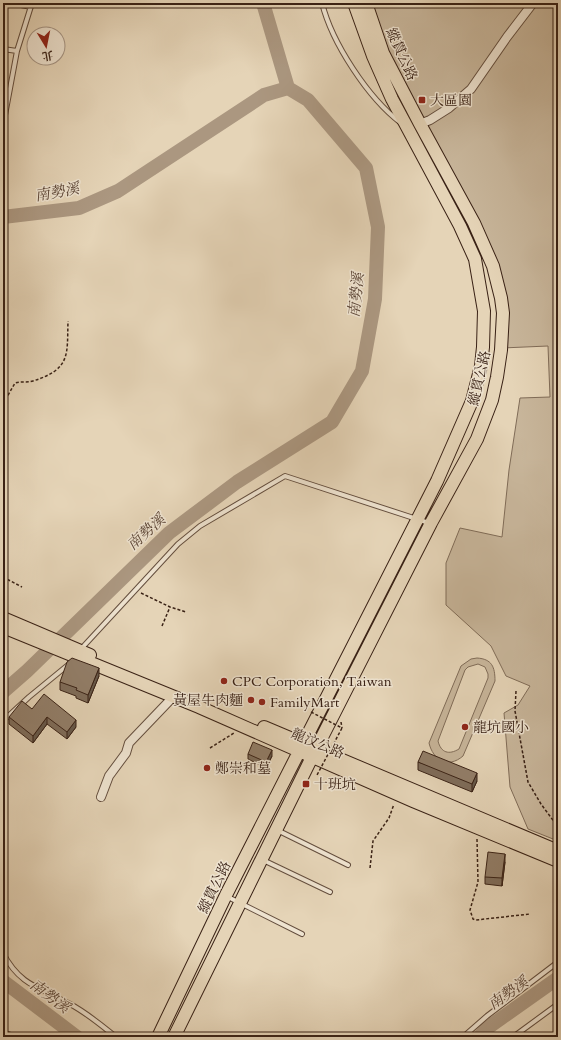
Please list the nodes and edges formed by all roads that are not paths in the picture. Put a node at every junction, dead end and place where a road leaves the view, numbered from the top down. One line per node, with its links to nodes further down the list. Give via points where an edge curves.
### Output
1 (11, 3): 6 (lane)
2 (322, 3): 11 (lane, via 338,43 359,79 380,105)
3 (354, 3): 11 (main road, 縱貫公路, via 373,56)
4 (366, 3): 9 (main road, 縱貫公路, via 383,53)
5 (533, 3): 9 (street, via 471,89 449,108)
6 (32, 5): 8 (lane)
7 (3, 49): 8 (lane)
8 (17, 51): 10 (lane)
9 (420, 124): 11 (lane); 13 (main road, 縱貫公路, via 474,223 490,259 503,313 501,350 492,400 477,439)
10 (3, 126)
11 (408, 129): 12 (main road, 縱貫公路, via 475,259 484,311 483,346 472,401 437,481)
12 (417, 519): 13 (lane); 17 (lane, via 285,476 200,526 178,544 136,591); 22 (main road, 縱貫公路)
13 (431, 523): 23 (main road, 縱貫公路)
14 (3, 618): 16 (main road)
15 (3, 627): 16 (main road)
16 (21, 630): 17 (main road)
17 (73, 652): 18 (main road, 龍汶公路); 19 (main road, 龍汶公路); 21 (lane)
18 (173, 697): 19 (main road, 龍汶公路); 24 (street, via 130,744 109,776)
19 (200, 704): 20 (main road, 龍汶公路)
20 (230, 717): 22 (main road, 龍汶公路); 22 (main road, 龍汶公路, via 240,726)
21 (3, 721)
22 (301, 747): 23 (main road, 龍汶公路); 31 (main road, 縱貫公路)
23 (314, 753): 25 (main road, 縱貫公路); 26 (main road, 龍汶公路); 28 (main road, 龍汶公路, via 397,794)
24 (101, 798)
25 (277, 830): 27 (main road, 縱貫公路); 29 (lane)
26 (558, 851)
27 (262, 860): 30 (lane); 32 (main road, 縱貫公路)
28 (558, 861)
29 (348, 865)
30 (330, 892)
31 (226, 895): 32 (lane); 40 (main road, 縱貫公路)
32 (241, 903): 33 (lane); 41 (main road, 縱貫公路)
33 (302, 934)
34 (3, 953): 39 (lane, via 19,976 33,987 71,1005)
35 (558, 962): 42 (lane)
36 (558, 1004): 43 (lane)
37 (3, 1032): 38 (lane)
38 (16, 1037)
39 (116, 1037)
40 (158, 1037)
41 (174, 1037)
42 (463, 1037)
43 (513, 1037)

